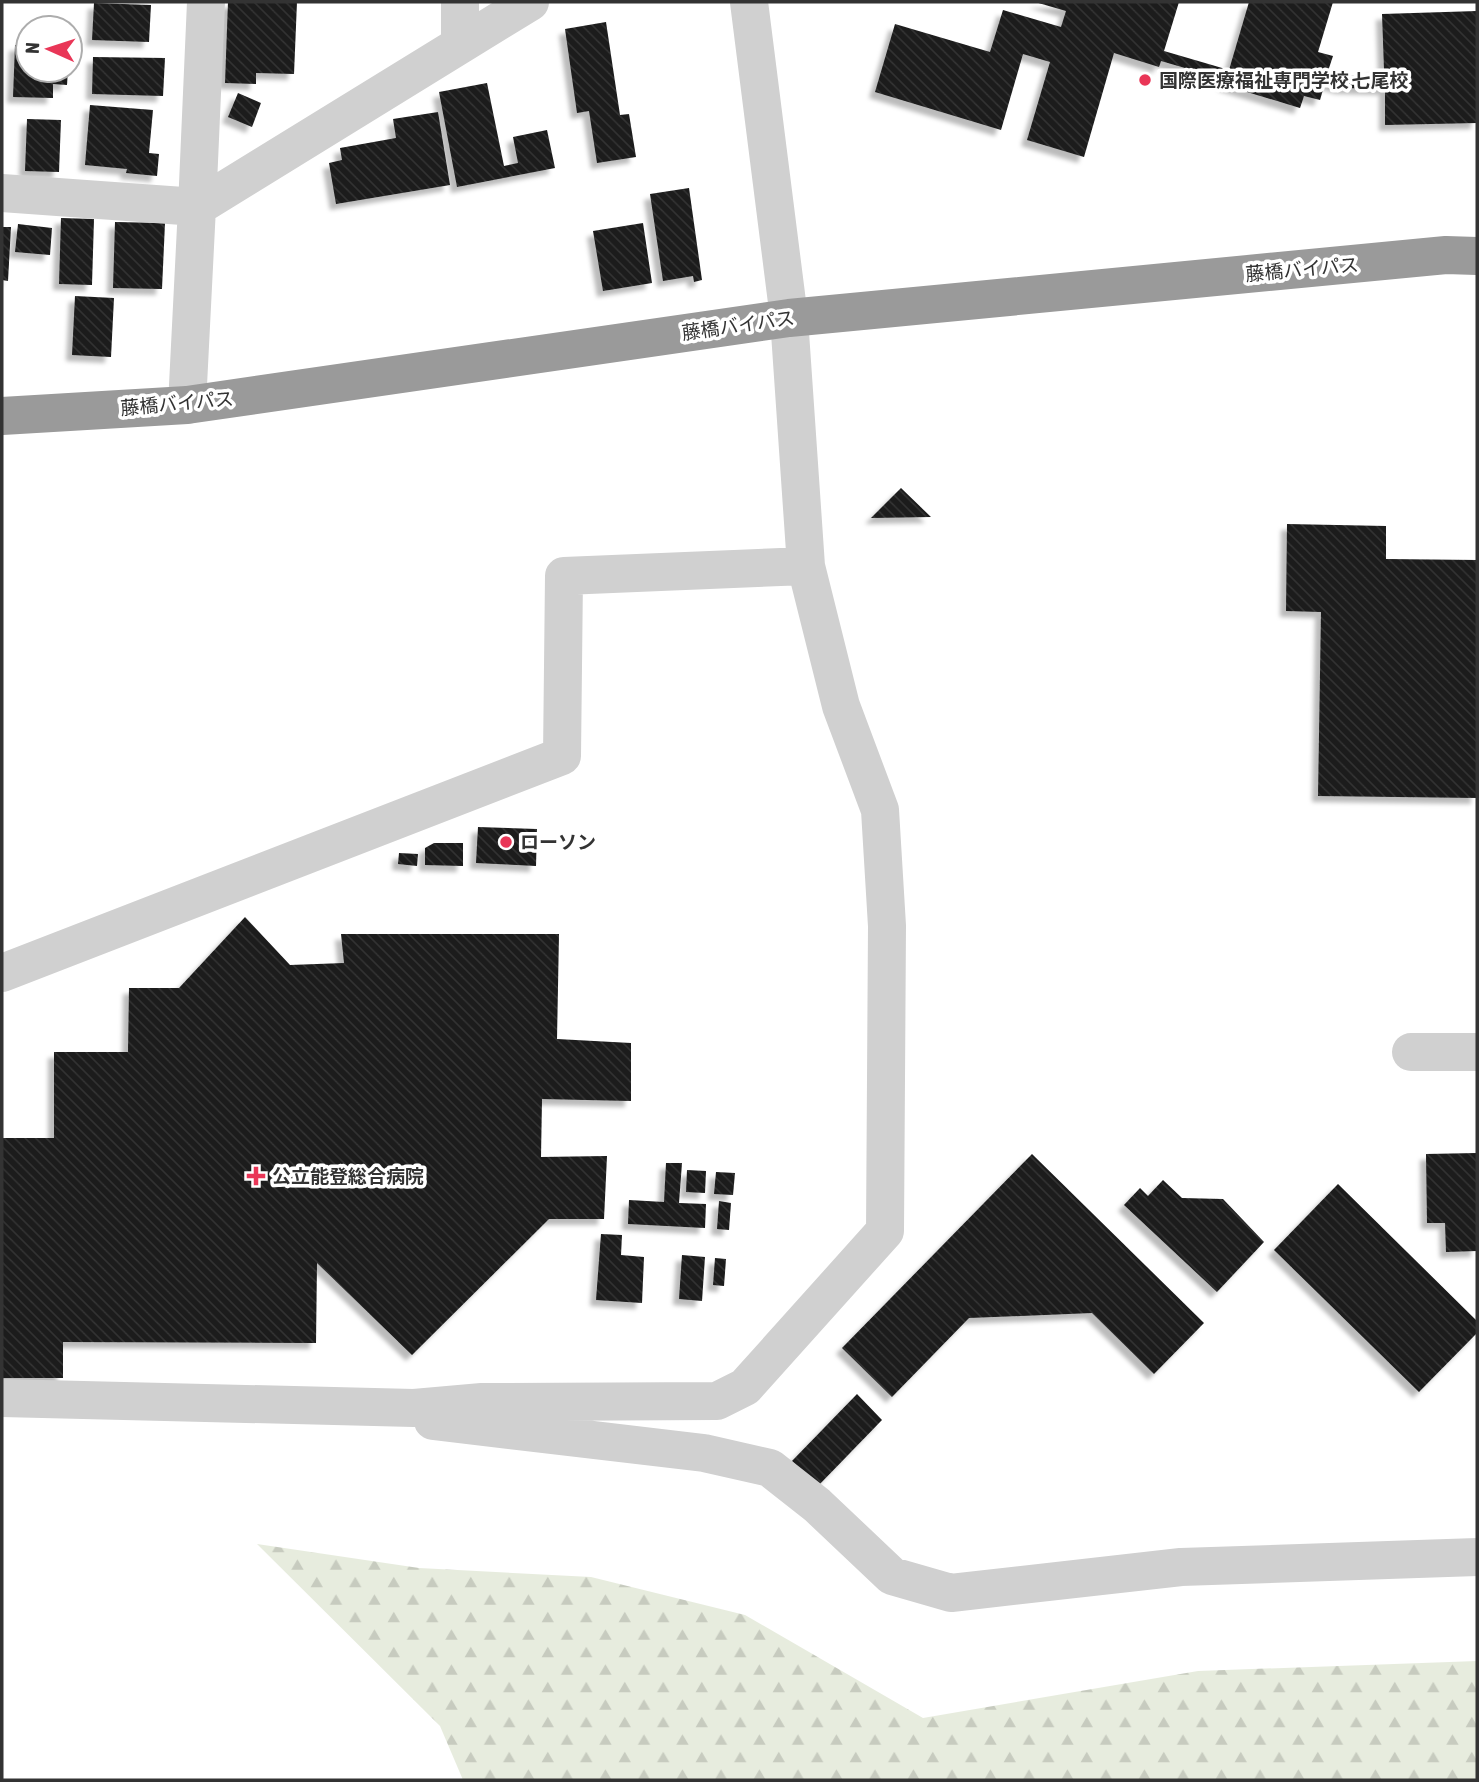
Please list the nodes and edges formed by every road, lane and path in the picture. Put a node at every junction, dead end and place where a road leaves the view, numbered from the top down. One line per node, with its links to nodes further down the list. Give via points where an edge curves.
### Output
1 (206, 2): 7 (street)
2 (460, 2): 5 (street)
3 (530, 2): 5 (street)
4 (749, 2): 9 (street)
5 (460, 45): 7 (street)
6 (2, 193): 7 (street)
7 (197, 207): 10 (street)
8 (1477, 256): 9 (highway, 藤橋バイパス, via 1432,256)
9 (789, 318): 10 (highway, 藤橋バイパス); 12 (street)
10 (187, 405): 11 (highway, 藤橋バイパス)
11 (2, 416)
12 (806, 566): 13 (street, via 564,576 562,756); 17 (street, via 841,706 880,810 887,926 886,1231 745,1387 718,1401 482,1402)
13 (2, 973)
14 (1411, 1052): 15 (street)
15 (1477, 1052)
16 (2, 1398): 17 (street)
17 (414, 1408): 18 (street, via 437,1423 704,1453 770,1468 892,1576 951,1592 1181,1567)
18 (1477, 1557)

